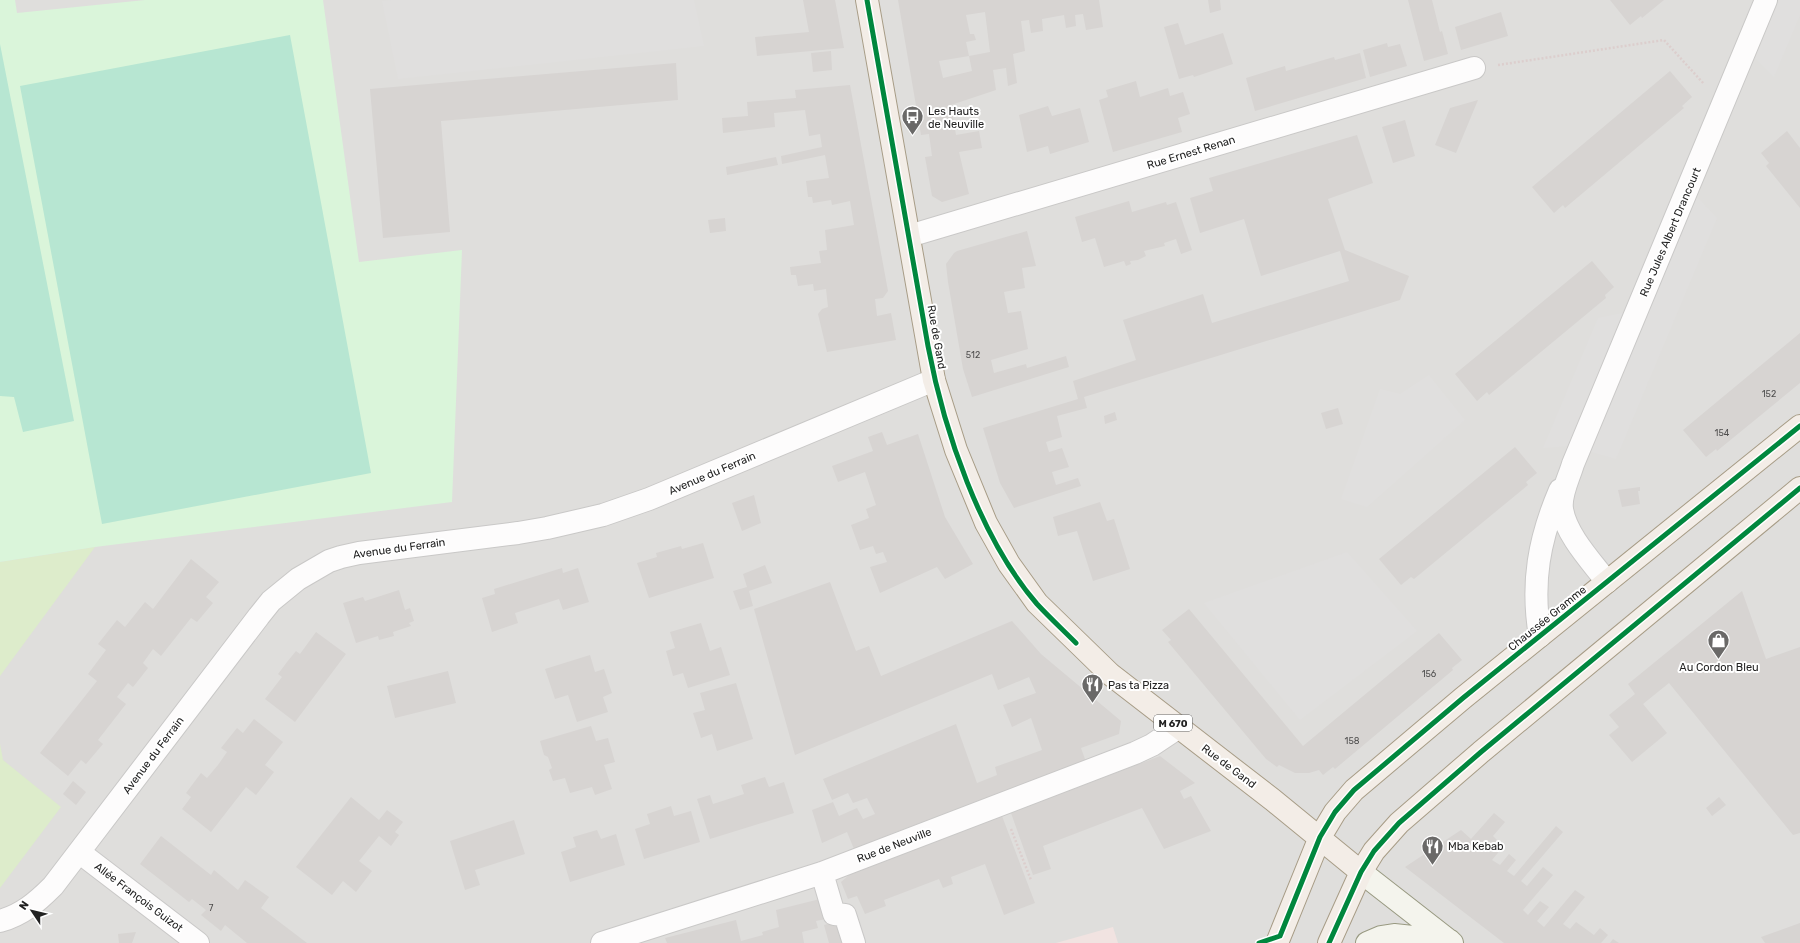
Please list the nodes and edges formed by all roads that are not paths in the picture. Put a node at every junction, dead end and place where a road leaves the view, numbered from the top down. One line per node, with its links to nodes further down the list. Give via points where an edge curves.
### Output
1 (867, 0): 4 (main road, Rue de Gand / M 670)
2 (1766, 0): 7 (street, Rue Jules Albert Drancourt)
3 (1474, 68): 4 (street, Rue Ernest Renan)
4 (909, 236): 5 (main road, Rue de Gand / M 670)
5 (934, 380): 11 (main road, Rue de Gand / M 670, via 964,473 998,546 1022,583 1051,618 1100,665); 13 (street, Avenue du Ferrain, via 649,499 603,515 518,533 359,553 329,561 313,569 285,589 258,616)
6 (1800, 426): 9 (main road, Chaussée Gramme)
7 (1573, 464): 9 (street, Rue Jules Albert Drancourt, via 1562,508 1578,544); 10 (street, Rue Jules Albert Drancourt, via 1554,504 1541,541 1536,588 1536,614)
8 (1800, 490): 14 (main road, via 1412,810 1387,835)
9 (1607, 582): 10 (main road, Chaussée Gramme)
10 (1540, 636): 12 (main road, Chaussée Gramme, via 1354,790 1335,812)
11 (1179, 727): 12 (main road, Rue de Gand / M 670); 15 (street, Rue de Neuville, via 1135,753)
12 (1320, 837): 14 (main road, Rue de Gand); 21 (main road, Chaussée Gramme)
13 (79, 852): 16 (street, Avenue du Ferrain, via 39,900 12,918); 18 (street, Allée François Guizot)
14 (1361, 872): 17 (main road, Rue de Gand); 22 (main road)
15 (822, 873): 19 (street, Rue de Neuville); 20 (street, via 834,914 845,915)
16 (0, 921)
17 (1451, 942): 23 (main road, via 1394,935)
18 (198, 943)
19 (602, 943)
20 (854, 943)
21 (1277, 943)
22 (1329, 943)
23 (1367, 943)

